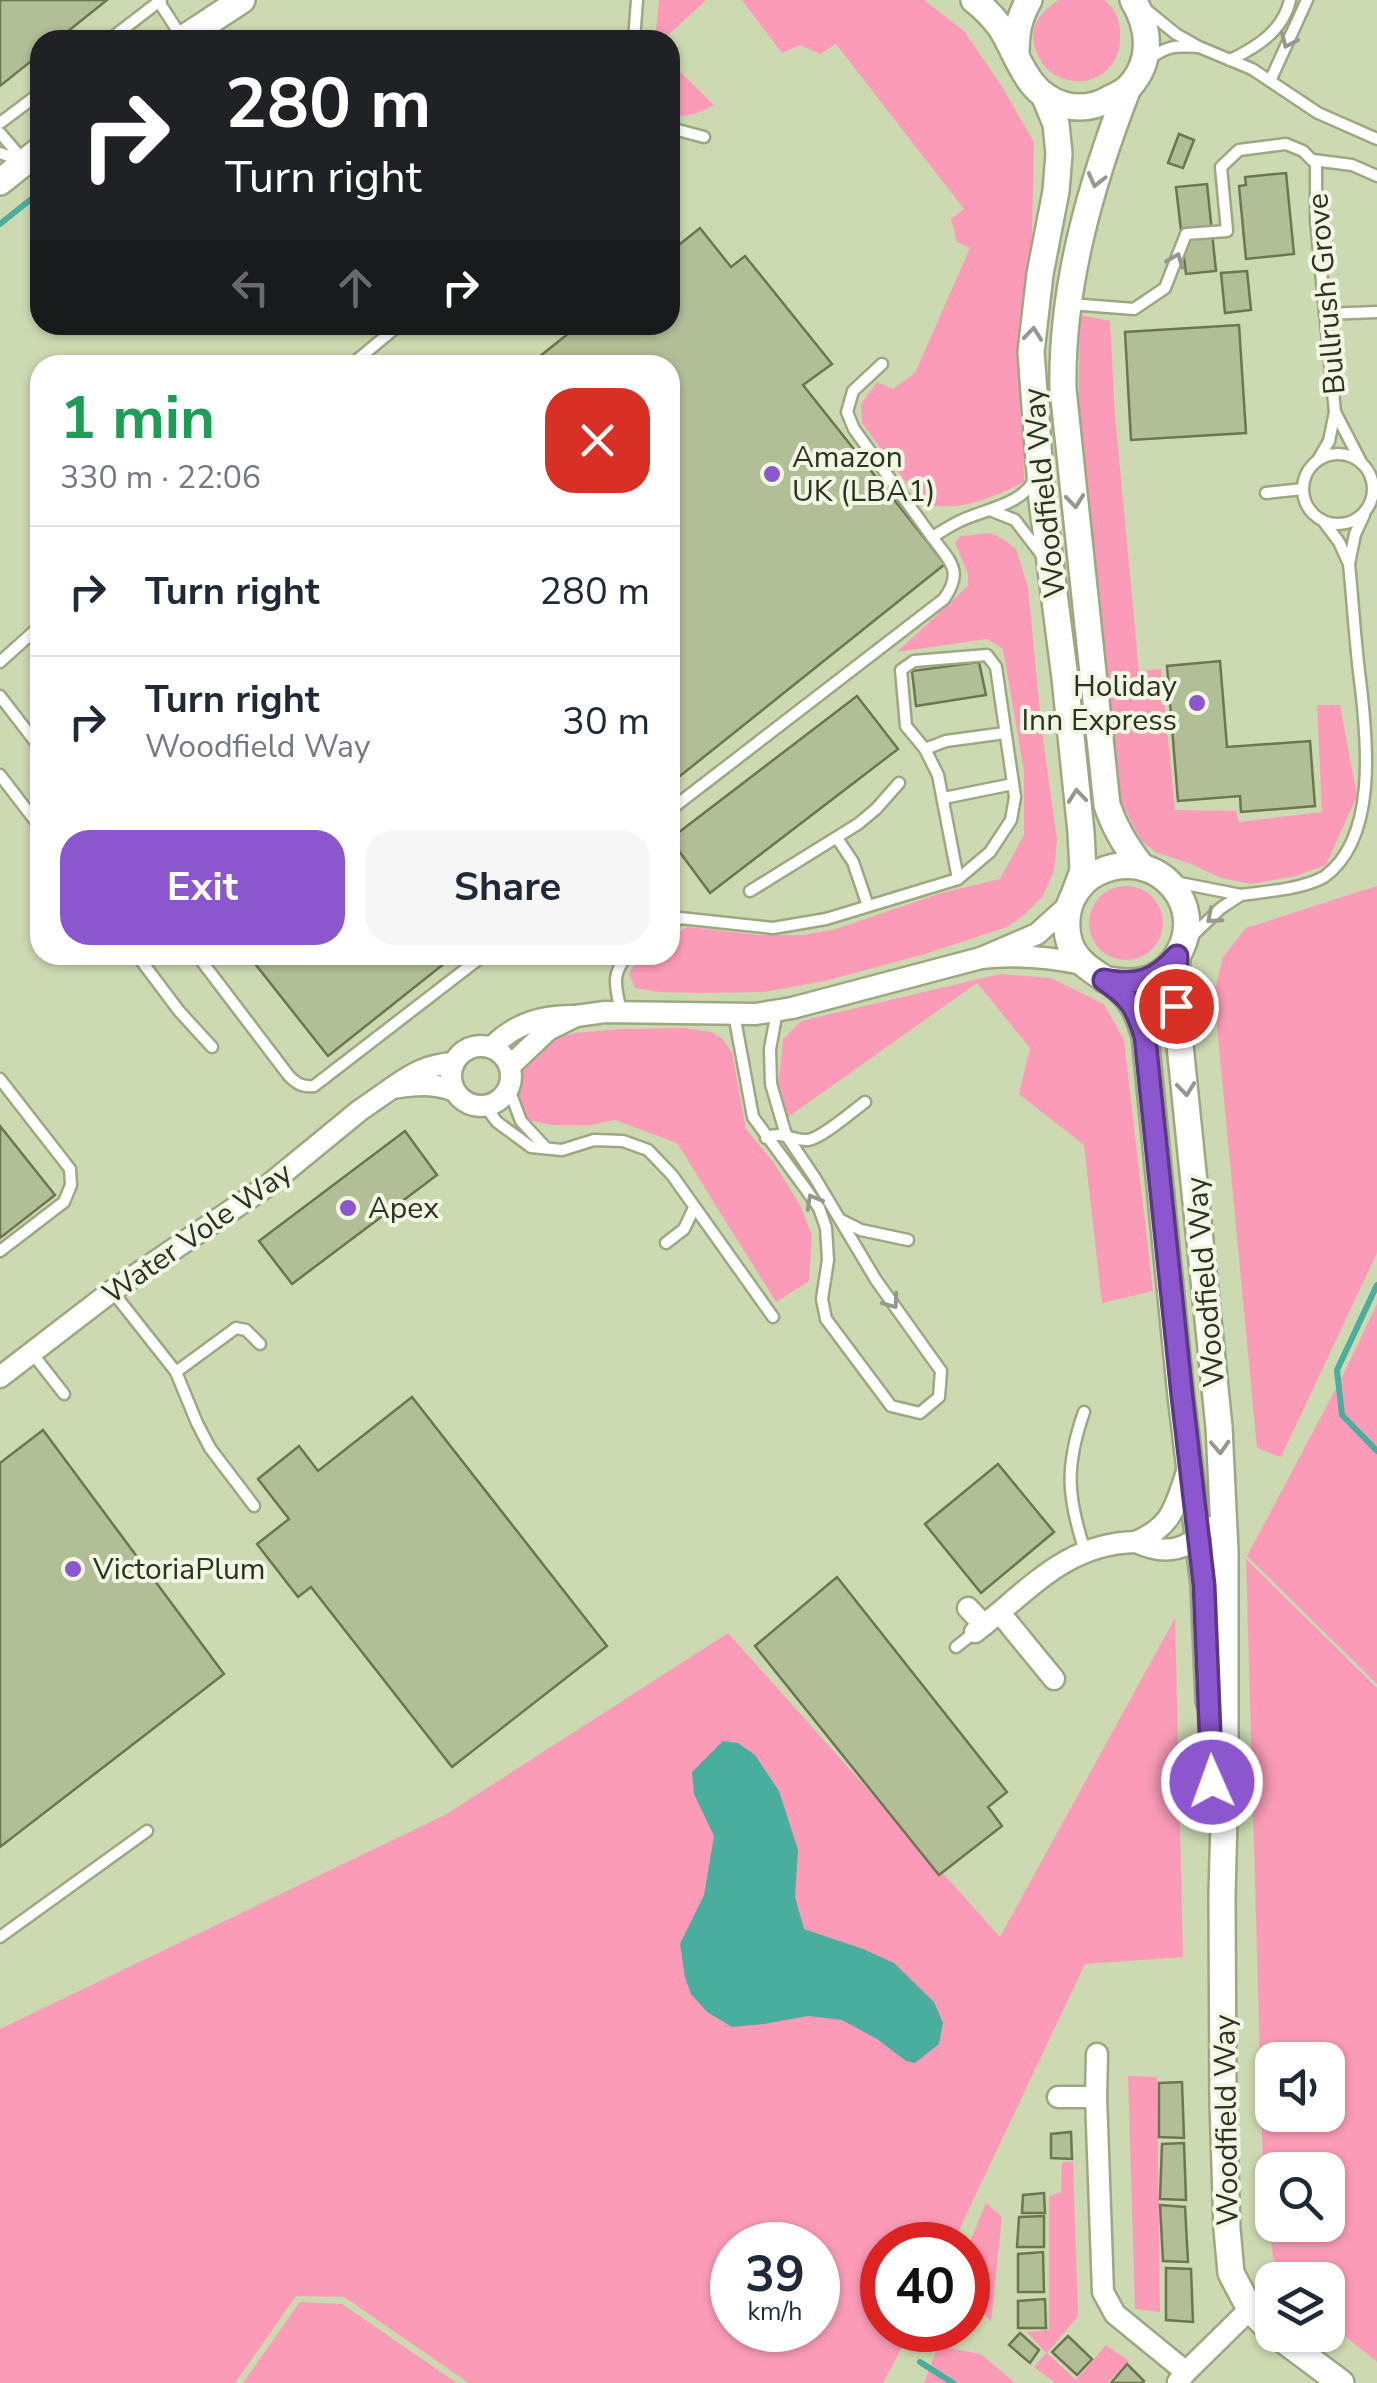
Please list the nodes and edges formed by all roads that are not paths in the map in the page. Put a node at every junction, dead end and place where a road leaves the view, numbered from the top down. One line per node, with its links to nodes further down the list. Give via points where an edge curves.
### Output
1 (242, 0): 11 (street)
2 (637, 0): 12 (lane)
3 (974, 0): 14 (street, Woodfield Way)
4 (1029, 0): 14 (street, via 1016,28)
5 (1134, 0): 13 (lane); 16 (street, via 1148,40)
6 (1290, 0): 15 (lane, via 1274,32)
7 (1306, 0): 17 (lane, one-way to 17)
8 (160, 1): 9 (lane); 10 (lane)
9 (122, 30)
10 (177, 30)
11 (196, 30)
12 (635, 30)
13 (1199, 47): 15 (lane); 16 (lane, via 1173,46)
14 (1016, 56): 19 (street, Woodfield Way)
15 (1230, 60): 17 (lane)
16 (1144, 63): 18 (street, Woodfield Way)
17 (1270, 81): 25 (lane, via 1318,113)
18 (1128, 88): 19 (street, via 1099,105 1080,107); 33 (street, Woodfield Way, one-way to 33, via 1099,168)
19 (1044, 96): 41 (street, Woodfield Way, one-way to 19, via 1032,352 1059,154)
20 (30, 100): 21 (lane)
21 (0, 123)
22 (680, 131): 24 (lane)
23 (0, 133): 27 (lane)
24 (704, 137)
25 (1377, 138)
26 (0, 154): 28 (lane)
27 (30, 155)
28 (30, 156)
29 (30, 158): 32 (street)
30 (1312, 160): 31 (lane); 33 (lane, Bullrush Grove, one-way to 30, via 1134,308 1165,288 1186,234 1227,231 1222,167 1239,150 1286,144); 35 (lane, Bullrush Grove)
31 (1377, 176)
32 (0, 182)
33 (1070, 304): 64 (street, Woodfield Way, one-way to 64, via 1064,390 1107,804 1123,843)
34 (1377, 312): 35 (lane)
35 (1325, 314): 39 (lane, Bullrush Grove)
36 (387, 335): 37 (lane)
37 (363, 355)
38 (882, 364): 48 (lane, via 853,391 847,412)
39 (1335, 412): 40 (lane, Bullrush Grove); 42 (lane, Bullrush Grove)
40 (1318, 461): 42 (lane, via 1346,454); 43 (lane)
41 (1039, 467): 46 (lane, via 1033,484); 50 (street, Woodfield Way)
42 (1369, 467): 45 (lane)
43 (1303, 489): 44 (lane); 47 (lane, via 1306,504)
44 (1266, 494)
45 (1370, 507): 47 (lane, via 1354,521); 49 (lane)
46 (990, 510): 48 (lane); 50 (lane, via 1015,520)
47 (1324, 522): 49 (lane)
48 (932, 537): 61 (lane, via 953,564 953,587 944,599)
49 (1349, 564): 68 (lane, via 1373,780 1363,837 1326,876)
50 (1052, 573): 69 (street, Woodfield Way, one-way to 50, via 1083,871 1081,832)
51 (30, 635): 52 (lane)
52 (0, 662)
53 (0, 696): 55 (lane)
54 (1006, 733): 56 (lane); 56 (lane, via 996,667 988,655 914,661 901,670 906,726); 59 (lane)
55 (30, 735)
56 (926, 749): 60 (lane)
57 (0, 775): 62 (lane)
58 (899, 784): 63 (lane)
59 (1013, 784): 60 (lane); 65 (lane, via 1011,820 990,852)
60 (944, 798): 65 (lane)
61 (680, 802)
62 (30, 814)
63 (838, 838): 67 (lane); 70 (lane)
64 (1142, 866): 66 (street); 69 (street, via 1114,865 1092,875)
65 (958, 879): 70 (lane)
66 (1165, 879): 68 (lane); 72 (street, via 1184,907 1186,935)
67 (750, 891)
68 (1241, 895): 72 (lane, one-way to 72)
69 (1072, 898): 73 (street, via 1037,934); 74 (street, via 1066,924)
70 (868, 906): 71 (lane, via 772,928)
71 (680, 918)
72 (1179, 952): 79 (street, via 1151,978); 111 (street, Woodfield Way, one-way to 111, via 1176,1006)
73 (982, 958): 74 (street); 80 (street)
74 (1082, 964): 79 (street)
75 (144, 965): 84 (lane)
76 (205, 965): 77 (lane, via 289,1076 306,1087)
77 (471, 965)
78 (620, 965): 81 (lane, via 614,978)
79 (1104, 980): 110 (street, Woodfield Way, via 1137,1011 1145,1037)
80 (778, 1010): 82 (street); 94 (lane, via 771,1084)
81 (621, 1012): 82 (street); 83 (street)
82 (734, 1014): 95 (lane, via 752,1118)
83 (576, 1016): 85 (street, via 538,1019); 87 (street, via 548,1030)
84 (212, 1047)
85 (492, 1047): 86 (street, via 466,1049); 87 (street)
86 (453, 1063): 89 (street, Water Vole Way, via 421,1069); 91 (street)
87 (510, 1066): 90 (street)
88 (0, 1079): 101 (lane, via 70,1169 71,1185 64,1202)
89 (392, 1088): 91 (street, via 422,1084); 102 (street, Water Vole Way, via 270,1184)
90 (508, 1089): 93 (street); 96 (lane, via 521,1121)
91 (455, 1091): 93 (street)
92 (866, 1102): 94 (lane, via 814,1138)
93 (485, 1106): 96 (lane, via 510,1134)
94 (786, 1135): 95 (lane); 98 (lane)
95 (766, 1138): 98 (lane, one-way to 95, via 942,1372 938,1397 920,1413 891,1406 826,1319 826,1228 819,1208)
96 (546, 1148): 97 (lane, via 623,1140 648,1150)
97 (694, 1208): 100 (lane); 103 (lane)
98 (840, 1220): 99 (lane)
99 (908, 1240)
100 (666, 1244)
101 (0, 1251)
102 (112, 1291): 105 (street, Water Vole Way); 106 (lane)
103 (773, 1317)
104 (260, 1344): 106 (lane, via 236,1328)
105 (32, 1352): 107 (street, Water Vole Way); 108 (lane)
106 (176, 1372): 112 (lane, via 210,1448)
107 (0, 1377)
108 (64, 1394)
109 (1084, 1412): 115 (lane, via 1069,1468)
110 (1190, 1464): 113 (street, Woodfield Way); 114 (street, Woodfield Way, via 1164,1526)
111 (1222, 1489): 113 (street, Woodfield Way, via 1216,1513); 121 (street, Woodfield Way)
112 (254, 1506)
113 (1198, 1538): 114 (street, via 1168,1551); 121 (street, Woodfield Way)
114 (1136, 1542): 115 (street)
115 (1085, 1551): 117 (street)
116 (968, 1608): 117 (street)
117 (986, 1623): 118 (lane); 119 (street)
118 (956, 1647)
119 (1054, 1679)
120 (147, 1831): 122 (lane)
121 (1222, 1895): 126 (street, Woodfield Way, via 1228,2229 1232,2273)
122 (0, 1937)
123 (1097, 2054): 125 (street)
124 (1058, 2097): 125 (street)
125 (1096, 2097): 129 (street, via 1103,2292 1115,2314)
126 (1250, 2309): 127 (street, Woodfield Way); 129 (street)
127 (1255, 2314)
128 (1300, 2352): 130 (street, Woodfield Way)
129 (1182, 2377)
130 (1341, 2383)

